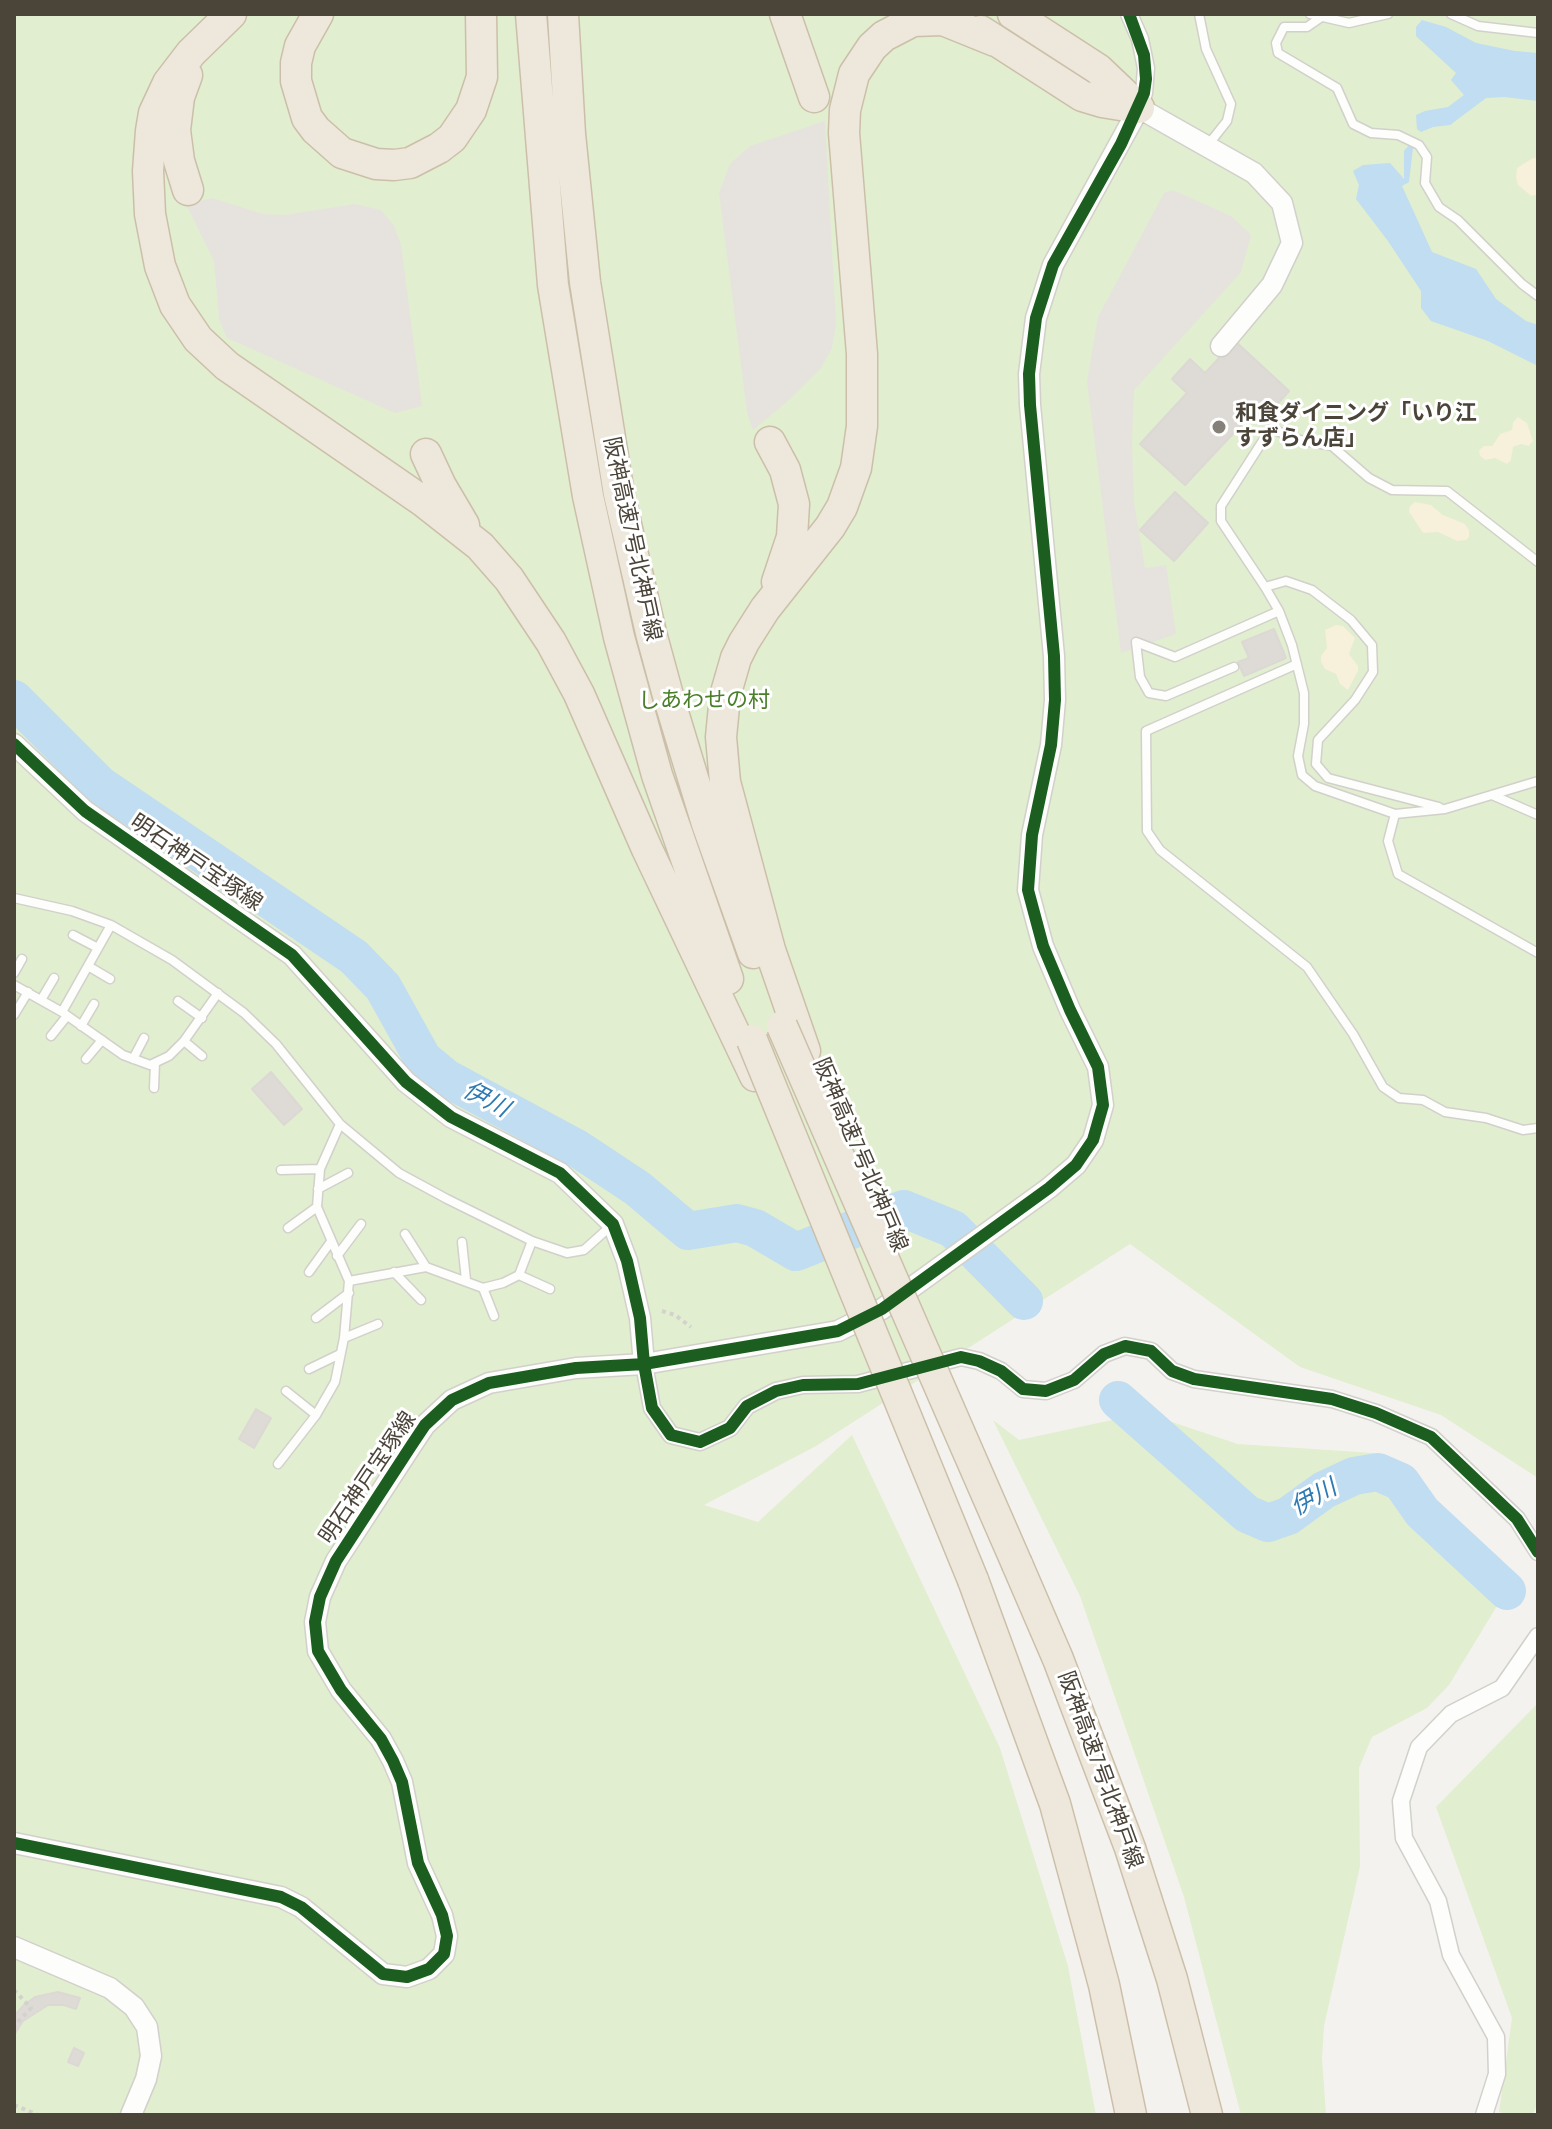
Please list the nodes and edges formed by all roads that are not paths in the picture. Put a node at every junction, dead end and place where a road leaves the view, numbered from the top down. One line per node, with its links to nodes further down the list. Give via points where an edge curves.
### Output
1 (318, 14): 2 (highway, via 296,63 307,118 342,153 394,165 439,148 471,110 482,77)
2 (481, 14)
3 (531, 14): 64 (highway, 阪神高速7号北神戸線, via 553,285 602,566 677,838)
4 (563, 14): 58 (highway, 阪神高速7号北神戸線, via 585,282 619,494 651,633 698,794 748,942)
5 (785, 14): 18 (highway)
6 (958, 14): 17 (highway)
7 (1013, 14): 19 (highway, via 1098,69)
8 (1129, 14): 19 (street, via 1146,68)
9 (1199, 14): 20 (lane, via 1206,49 1231,104 1227,121)
10 (1310, 14): 14 (lane)
11 (1386, 14): 15 (lane, via 1349,23)
12 (1451, 14): 16 (lane, via 1478,26)
13 (228, 16): 21 (highway, via 198,55 179,97 176,145); 26 (highway, via 168,83 154,113 150,214 160,266 175,305 198,339 227,366)
14 (1320, 18): 15 (lane); 22 (lane, via 1307,27 1284,27 1276,43 1278,53 1337,88 1353,124 1419,145 1427,157 1425,183 1439,207)
15 (1342, 18)
16 (1538, 33)
17 (995, 41): 19 (highway, via 1082,96); 29 (highway, via 943,20 913,21 884,36 854,74 844,133 862,354 859,449 836,517)
18 (814, 97)
19 (1139, 108): 20 (street); 100 (street, via 1053,265 1036,318 1029,374 1055,700 1028,890 1043,946 1098,1067 1103,1105 1093,1140 1076,1165 994,1229 882,1309 838,1331)
20 (1207, 146): 23 (street, via 1254,173 1282,203 1292,243 1272,285)
21 (188, 190)
22 (1538, 296)
23 (1221, 346)
24 (770, 442): 29 (highway, via 791,487 794,521 788,555)
25 (426, 454): 26 (highway)
26 (480, 546): 64 (highway, via 514,586 565,667 647,849)
27 (1538, 562): 28 (lane, via 1447,491 1392,490 1332,446 1294,439 1271,428 1221,506 1221,521)
28 (1265, 587): 30 (lane); 36 (lane, via 1286,581 1312,590 1351,620 1372,645 1373,672 1318,740 1316,764 1328,778)
29 (765, 609): 58 (highway, via 733,667 721,737 725,782)
30 (1279, 611): 31 (lane); 32 (lane, via 1175,657 1136,642 1140,677 1149,693 1166,696)
31 (1297, 664): 37 (lane, via 1304,693 1298,756 1302,775 1315,786); 71 (lane, via 1146,731 1147,831 1160,850 1307,967 1383,1087 1399,1098 1423,1100 1445,1112 1523,1130)
32 (1234, 667)
33 (14, 744): 78 (street, 明石神戸宝塚線, via 85,811 292,955 406,1082 451,1117 560,1173)
34 (1538, 781): 35 (lane)
35 (1492, 795): 36 (lane); 38 (lane)
36 (1445, 809): 37 (lane)
37 (1395, 814): 43 (lane, via 1388,841 1398,874)
38 (1538, 815)
39 (14, 898): 40 (lane)
40 (111, 925): 42 (lane); 51 (lane)
41 (73, 935): 42 (lane)
42 (98, 948): 45 (lane)
43 (1538, 953)
44 (22, 959): 46 (lane)
45 (88, 966): 48 (lane); 55 (lane)
46 (14, 973)
47 (54, 978): 52 (lane)
48 (110, 979)
49 (14, 985): 50 (lane)
50 (28, 992): 52 (lane); 56 (lane)
51 (218, 993): 57 (lane); 70 (lane, via 276,1044)
52 (41, 1000): 55 (lane)
53 (178, 1001): 57 (lane)
54 (94, 1004): 59 (lane)
55 (64, 1014): 59 (lane); 60 (lane)
56 (14, 1015)
57 (202, 1018): 63 (lane)
58 (788, 1024): 111 (highway, 阪神高速7号北神戸線, bridge, via 1064,1674 1130,1848 1172,1979)
59 (81, 1026): 62 (lane)
60 (51, 1036)
61 (144, 1038): 67 (lane)
62 (102, 1040): 66 (lane); 67 (lane)
63 (184, 1041): 65 (lane); 68 (lane)
64 (746, 1042): 110 (highway, 阪神高速7号北神戸線, bridge, via 973,1580 1055,1804 1104,1985)
65 (202, 1056)
66 (86, 1059)
67 (133, 1059): 68 (lane)
68 (155, 1063): 69 (lane)
69 (154, 1088)
70 (340, 1124): 72 (lane); 81 (lane, via 399,1173)
71 (1538, 1128)
72 (320, 1169): 73 (lane); 75 (lane)
73 (281, 1170)
74 (348, 1173): 75 (lane)
75 (318, 1189): 76 (lane)
76 (317, 1207): 79 (lane); 83 (lane)
77 (361, 1224): 84 (lane)
78 (613, 1224): 81 (lane, via 584,1250 567,1253); 100 (street, 明石神戸宝塚線, via 640,1318)
79 (288, 1228)
80 (405, 1234): 85 (lane)
81 (532, 1241): 88 (lane)
82 (462, 1242): 89 (lane)
83 (330, 1243): 84 (lane); 86 (lane)
84 (337, 1256): 90 (lane)
85 (426, 1267): 87 (lane); 89 (lane)
86 (309, 1272)
87 (394, 1272): 90 (lane); 94 (lane)
88 (519, 1275): 91 (lane); 92 (lane)
89 (466, 1280): 91 (lane)
90 (349, 1281): 93 (lane)
91 (483, 1288): 95 (lane)
92 (550, 1289)
93 (349, 1293): 96 (lane); 98 (lane)
94 (421, 1300)
95 (494, 1316)
96 (316, 1318)
97 (378, 1324): 98 (lane)
98 (344, 1338): 99 (lane)
99 (340, 1354): 101 (lane); 103 (lane, via 335,1382)
100 (644, 1364): 105 (street, via 652,1408 671,1435 700,1442 730,1428 747,1406 803,1385 858,1384 961,1357 1001,1371 1023,1389 1046,1391 1074,1380 1104,1354 1125,1346 1151,1351 1172,1371 1194,1379 1332,1399 1431,1437 1517,1519); 107 (street, 明石神戸宝塚線, via 576,1368 489,1383 452,1400 425,1425 336,1561 320,1597 315,1622 318,1651 393,1761 418,1863 442,1915 444,1954 429,1969 407,1977 383,1974 301,1907 281,1897)
101 (309, 1369)
102 (286, 1391): 103 (lane)
103 (316, 1415): 104 (lane)
104 (278, 1464)
105 (1538, 1552)
106 (1538, 1636): 112 (street, via 1502,1688 1451,1714 1419,1747 1401,1801 1404,1838 1438,1901 1451,1955 1496,2037 1497,2074)
107 (14, 1843)
108 (14, 1947): 109 (street, via 110,1988 134,2007 147,2027 151,2056)
109 (131, 2115)
110 (1131, 2115)
111 (1207, 2115)
112 (1484, 2115)

